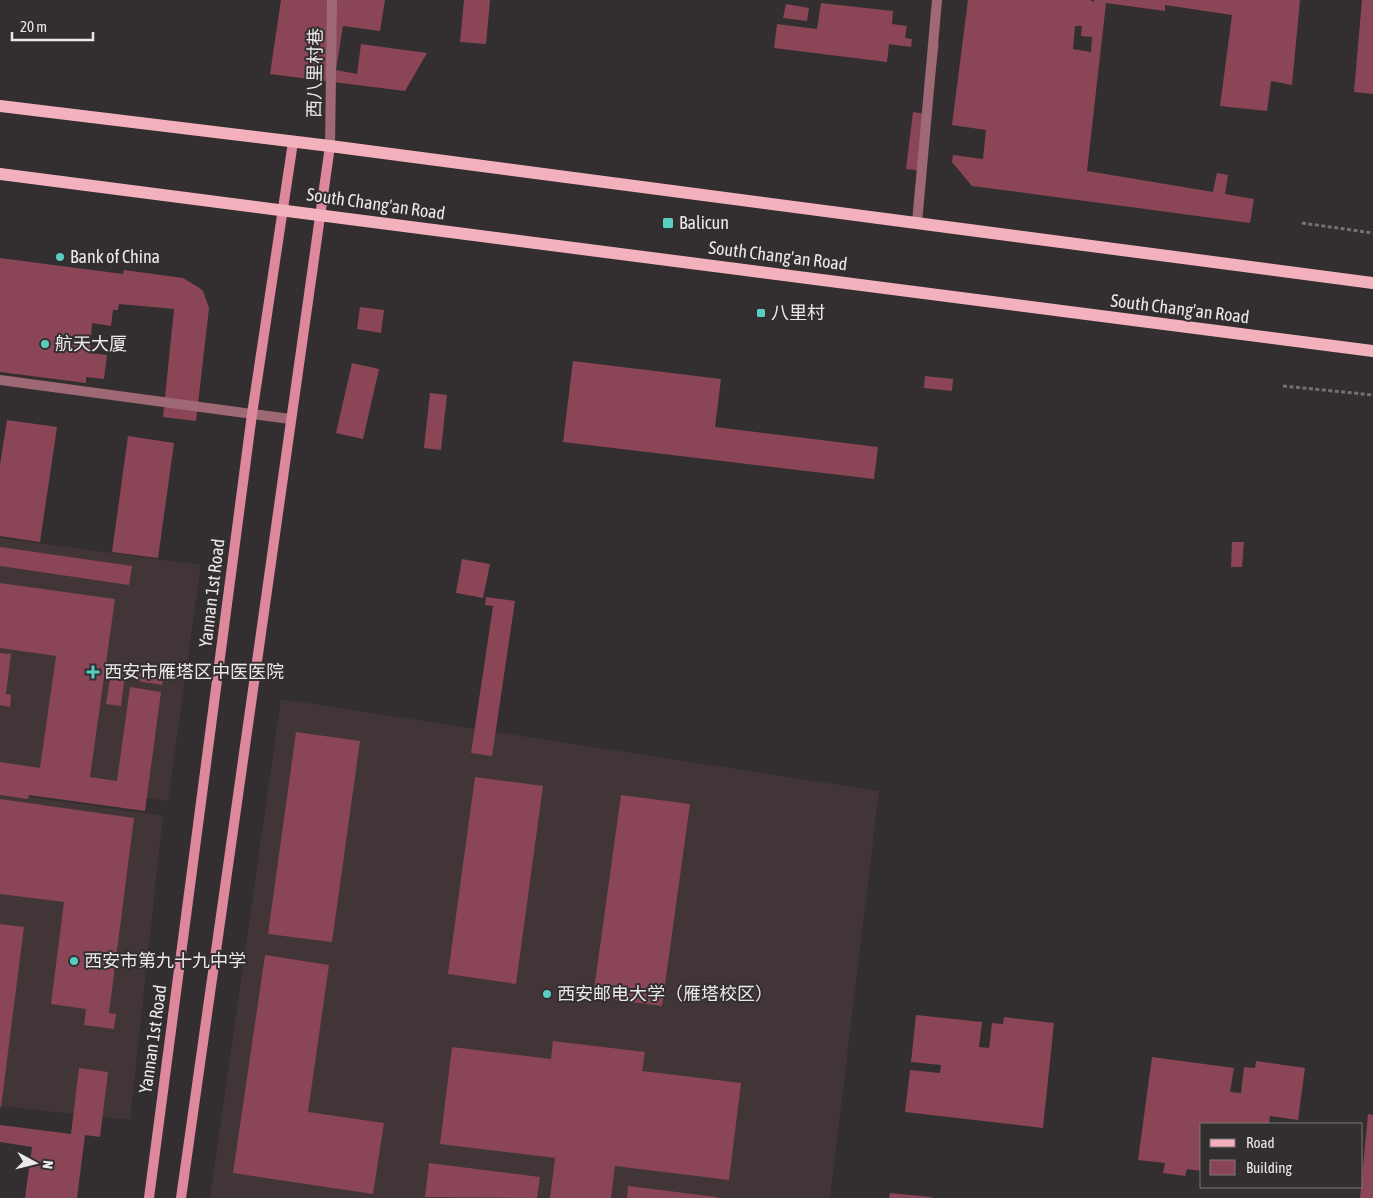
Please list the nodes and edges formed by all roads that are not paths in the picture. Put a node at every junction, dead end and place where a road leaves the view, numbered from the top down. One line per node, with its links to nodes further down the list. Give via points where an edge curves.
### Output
1 (332, 0): 5 (street, 西八里村巷)
2 (937, 0): 9 (street)
3 (0, 106): 4 (main road)
4 (293, 142): 5 (main road); 7 (main road, Yannan 1st Road)
5 (330, 146): 8 (main road); 9 (main road)
6 (0, 174): 7 (main road, South Chang'an Road)
7 (283, 209): 8 (main road, South Chang'an Road); 13 (main road, Yannan 1st Road)
8 (321, 214): 11 (main road, South Chang'an Road); 14 (main road)
9 (917, 223): 10 (main road)
10 (1373, 283)
11 (1373, 351)
12 (0, 380): 13 (street)
13 (252, 414): 14 (street); 15 (main road, Yannan 1st Road)
14 (290, 419): 16 (main road)
15 (149, 1198)
16 (181, 1198)

